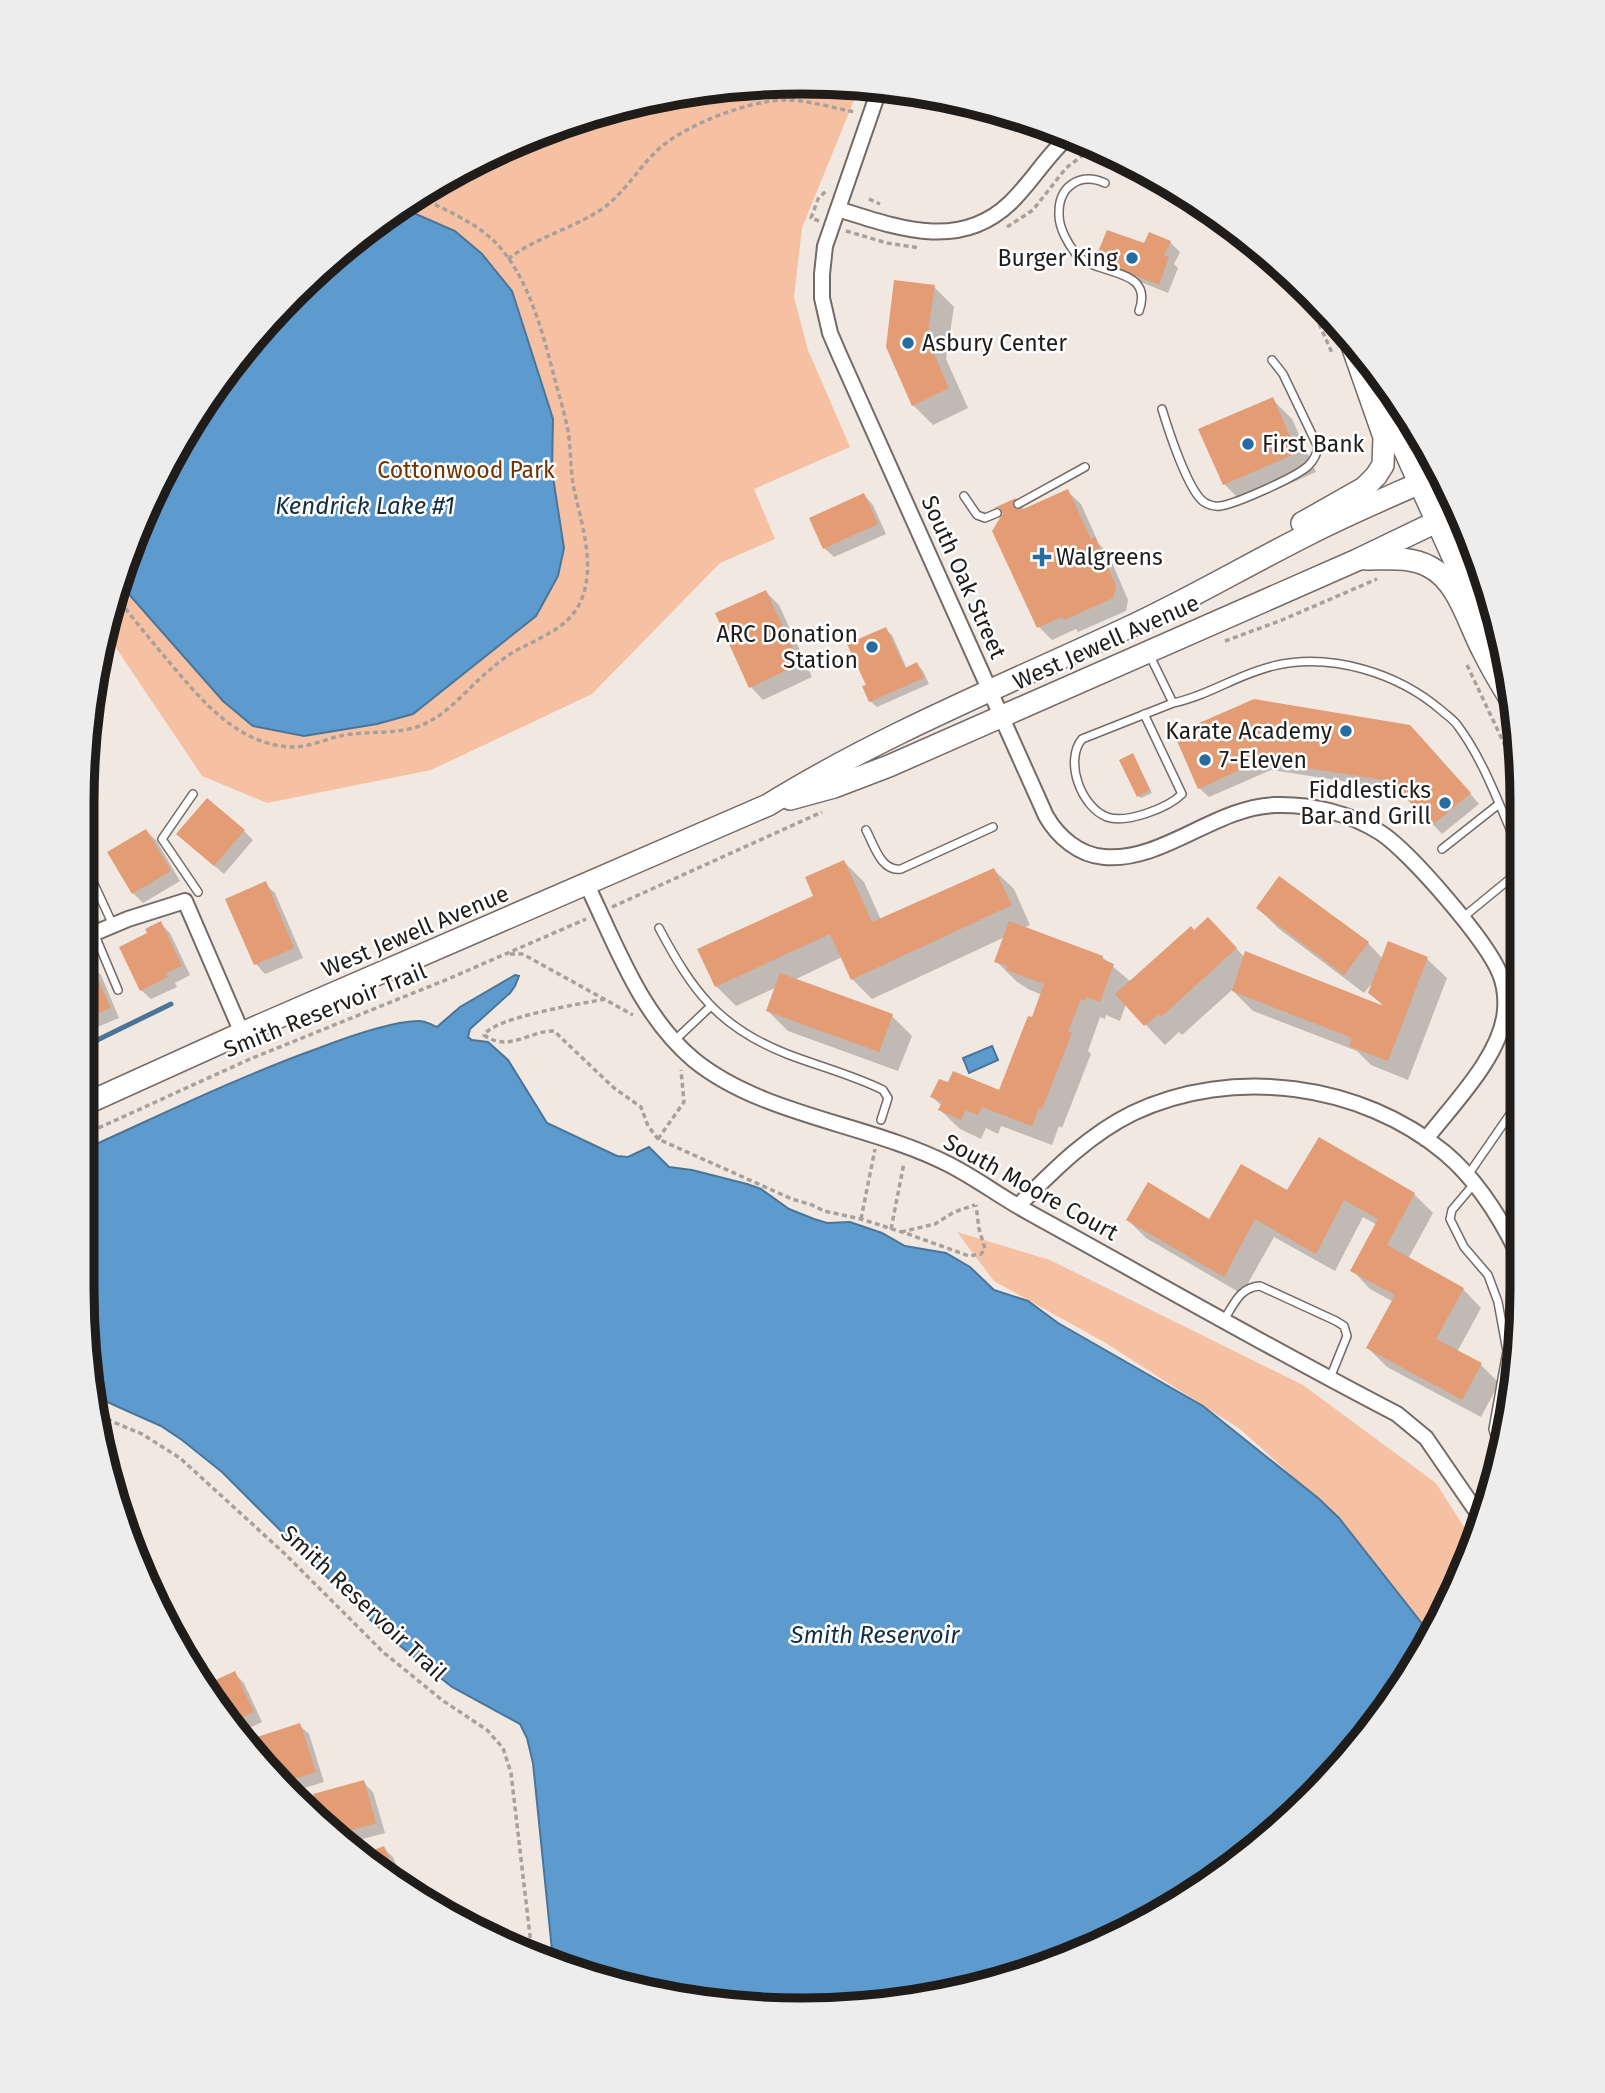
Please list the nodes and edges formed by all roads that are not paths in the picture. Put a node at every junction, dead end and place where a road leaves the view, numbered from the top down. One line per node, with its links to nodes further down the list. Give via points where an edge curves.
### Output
1 (876, 99): 4 (street, South Oak Street)
2 (1061, 143): 4 (street, via 1010,204 972,225 935,233 891,226)
3 (1105, 183): 5 (lane, via 1093,178 1066,188 1058,216 1076,254 1139,285 1143,301)
4 (838, 209): 22 (street, South Oak Street, via 825,246 822,274 830,333)
5 (1139, 311)
6 (1272, 360): 8 (lane, via 1318,447 1308,466 1271,486 1227,505 1215,507 1204,502 1195,493)
7 (1359, 364): 18 (main road, via 1384,437 1383,465 1364,488 1264,547)
8 (1162, 409)
9 (1398, 421): 11 (main road)
10 (1085, 467): 13 (lane)
11 (1430, 478): 16 (main road); 18 (main road, West Jewell Avenue)
12 (964, 496): 14 (lane, via 977,515 985,518)
13 (1018, 504)
14 (997, 513)
15 (1449, 516): 16 (main road, West Jewell Avenue)
16 (1438, 521): 17 (main road, West Jewell Avenue); 19 (main road)
17 (1357, 560): 20 (main road, West Jewell Avenue); 21 (main road, via 1395,558 1434,568 1455,595)
18 (1222, 580): 22 (main road, West Jewell Avenue)
19 (1491, 637)
20 (1148, 652): 23 (lane); 25 (main road, West Jewell Avenue)
21 (1499, 680)
22 (990, 690): 25 (street, South Oak Street); 28 (main road, West Jewell Avenue, via 831,768)
23 (1173, 703): 24 (lane); 27 (lane, via 1275,665 1347,665 1394,680 1427,698 1457,724)
24 (1144, 714): 24 (lane, via 1082,739 1074,752 1078,782 1086,798 1110,818 1137,816 1182,794)
25 (1002, 716): 28 (main road, West Jewell Avenue, via 857,779); 37 (street, South Oak Street, via 1045,816 1076,848 1091,855 1138,852 1255,807 1310,807 1347,816 1380,833 1408,856)
26 (193, 794): 36 (lane, via 162,839)
27 (1499, 804): 30 (lane); 32 (lane)
28 (768, 805): 35 (main road, West Jewell Avenue)
29 (993, 827): 31 (lane, via 892,871)
30 (1510, 829)
31 (866, 830)
32 (1441, 849)
33 (1510, 879): 37 (lane)
34 (94, 884): 38 (lane)
35 (587, 885): 44 (main road, West Jewell Avenue); 45 (street, South Moore Court, via 631,976)
36 (198, 892)
37 (1461, 919): 49 (street, South Oak Street, via 1500,974 1505,1009 1496,1043 1484,1064)
38 (113, 925): 40 (street); 44 (street, via 185,901)
39 (659, 928): 43 (lane, via 690,983)
40 (94, 933)
41 (94, 944): 42 (lane)
42 (118, 990)
43 (711, 1006): 45 (lane); 48 (lane, via 761,1043 883,1090 888,1098)
44 (242, 1034): 46 (main road, West Jewell Avenue)
45 (678, 1044): 51 (street, South Moore Court, via 707,1069 749,1092 951,1165)
46 (94, 1100)
47 (1510, 1115): 50 (lane)
48 (881, 1120)
49 (1426, 1139): 50 (street); 51 (street, via 1368,1108 1327,1096 1255,1086 1205,1090 1157,1103 1110,1125 1066,1158)
50 (1471, 1179): 52 (street); 55 (lane, via 1450,1219 1464,1247 1488,1275 1498,1302 1507,1351)
51 (1018, 1206): 53 (street, South Moore Court)
52 (1510, 1240)
53 (1224, 1320): 54 (street, South Moore Court); 54 (lane, via 1242,1292 1260,1286 1336,1321 1347,1336)
54 (1331, 1378): 56 (street, South Moore Court, via 1414,1426)
55 (1495, 1437)
56 (1475, 1510)

